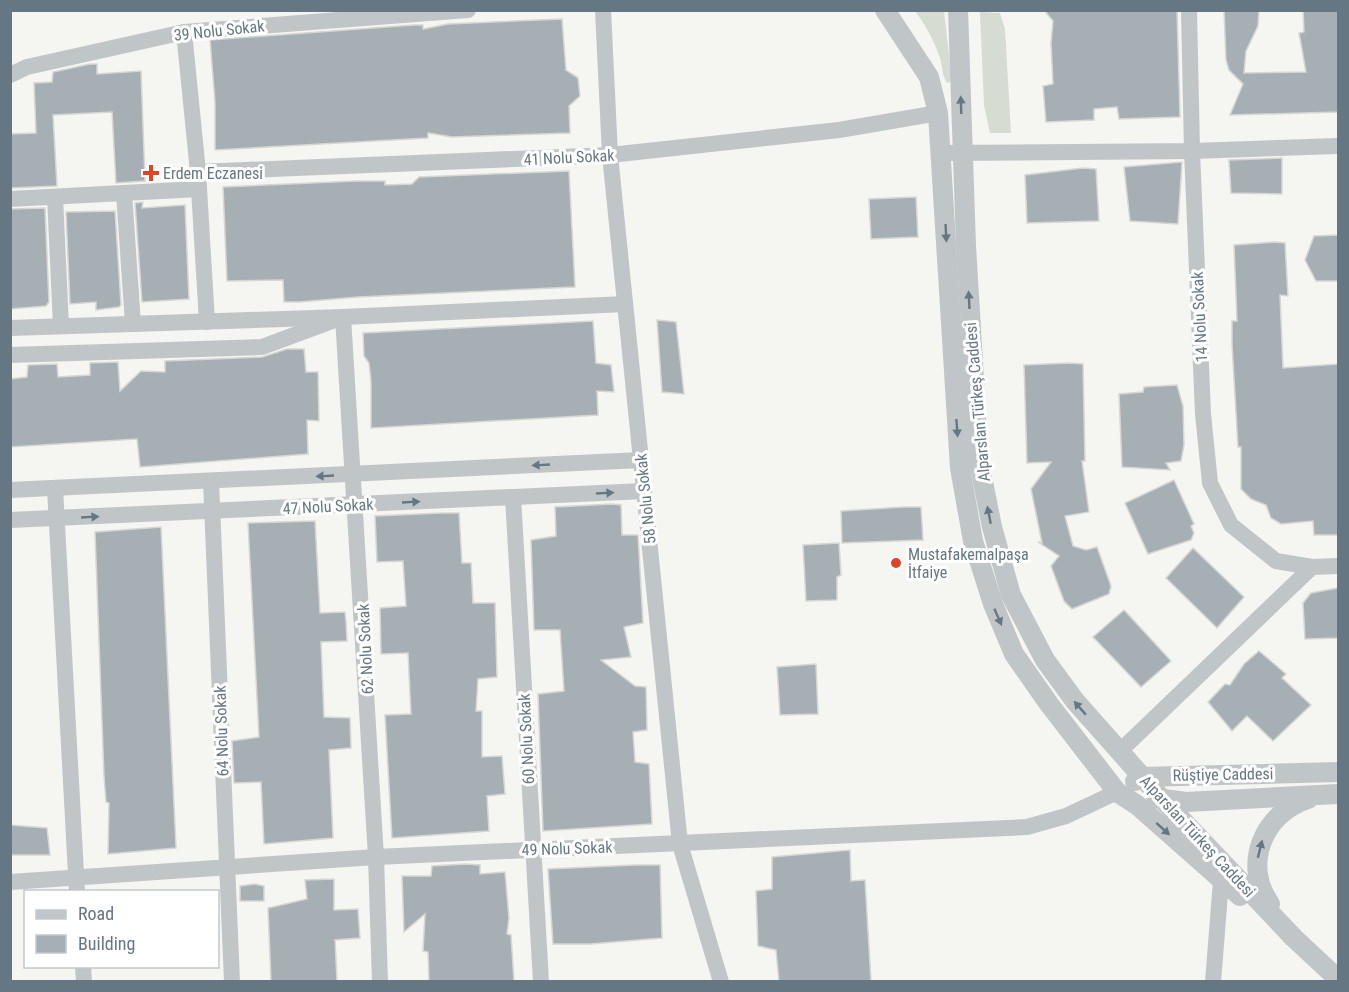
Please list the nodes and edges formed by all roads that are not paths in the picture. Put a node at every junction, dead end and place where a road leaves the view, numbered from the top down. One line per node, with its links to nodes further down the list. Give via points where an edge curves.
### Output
1 (468, 10): 6 (street, 39 Nolu Sokak)
2 (603, 10): 13 (street, 58 Nolu Sokak)
3 (885, 10): 8 (street, Alparslan Türkeş Caddesi, via 929,77)
4 (957, 10): 12 (street, Alparslan Türkeş Caddesi, one-way to 4)
5 (1189, 10): 10 (street, 14 Nolu Sokak)
6 (184, 32): 7 (street, 39 Nolu Sokak, via 27,67); 14 (street)
7 (10, 75)
8 (938, 113): 11 (street, Alparslan Türkeş Caddesi); 13 (street, 41 Nolu Sokak, via 839,130)
9 (1338, 146): 10 (street)
10 (1192, 151): 12 (street); 37 (street, 14 Nolu Sokak, via 1203,414 1210,483 1231,525 1276,561)
11 (942, 153): 12 (street); 41 (street, Alparslan Türkeş Caddesi, one-way to 41, via 960,458 973,541 1014,654)
12 (963, 153): 38 (street, Alparslan Türkeş Caddesi, one-way to 12, via 1045,660 1011,595 992,527 975,407)
13 (610, 155): 14 (street, 41 Nolu Sokak); 18 (street, 58 Nolu Sokak)
14 (198, 181): 15 (street, 41 Nolu Sokak); 20 (street)
15 (124, 193): 16 (street, 41 Nolu Sokak); 21 (street)
16 (55, 197): 17 (street, 41 Nolu Sokak); 22 (street)
17 (10, 199)
18 (625, 304): 19 (street); 25 (street, 58 Nolu Sokak)
19 (343, 317): 20 (street); 24 (street, via 262,347); 26 (street, 62 Nolu Sokak)
20 (207, 322): 21 (street)
21 (133, 324): 22 (street)
22 (61, 326): 23 (street)
23 (10, 328)
24 (10, 355)
25 (641, 460): 26 (street, 47 Nolu Sokak, one-way to 26); 30 (street, 58 Nolu Sokak)
26 (354, 474): 27 (street, 47 Nolu Sokak, one-way to 27); 32 (street, 62 Nolu Sokak)
27 (211, 481): 28 (street, 47 Nolu Sokak); 33 (street, 64 Nolu Sokak)
28 (55, 488): 29 (street, 47 Nolu Sokak); 34 (street)
29 (10, 490)
30 (645, 491): 31 (street, 47 Nolu Sokak, one-way to 30); 44 (street, 58 Nolu Sokak)
31 (513, 497): 32 (street, 47 Nolu Sokak, one-way to 31); 45 (street, 60 Nolu Sokak)
32 (356, 505): 33 (street, 47 Nolu Sokak); 46 (street, 62 Nolu Sokak)
33 (212, 511): 34 (street, 47 Nolu Sokak, one-way to 33); 47 (street, 64 Nolu Sokak)
34 (57, 518): 35 (street, 47 Nolu Sokak); 50 (street)
35 (10, 520)
36 (1338, 566): 37 (street, 14 Nolu Sokak)
37 (1312, 567): 38 (street)
38 (1119, 752): 40 (street, Alparslan Türkeş Caddesi)
39 (1338, 772): 40 (street, Rüştiye Caddesi)
40 (1141, 777): 41 (street); 43 (street, Alparslan Türkeş Caddesi)
41 (1117, 792): 43 (street, Rüştiye Caddesi); 44 (street, 49 Nolu Sokak, via 1066,816 1027,827); 48 (street, Alparslan Türkeş Caddesi, one-way to 48, via 1137,805)
42 (1330, 794): 43 (street, Rüştiye Caddesi, via 1186,802); 51 (street, one-way to 42, via 1262,892 1256,870 1261,843 1270,824 1291,804)
43 (1161, 798): 51 (street, Alparslan Türkeş Caddesi)
44 (680, 844): 45 (street, 49 Nolu Sokak); 56 (street, 58 Nolu Sokak)
45 (532, 850): 46 (street, 49 Nolu Sokak); 55 (street, 60 Nolu Sokak)
46 (376, 857): 47 (street, 49 Nolu Sokak); 54 (street, 62 Nolu Sokak)
47 (227, 868): 50 (street, 49 Nolu Sokak); 53 (street, 64 Nolu Sokak)
48 (1221, 881): 51 (street, Alparslan Türkeş Caddesi); 57 (street)
49 (10, 882): 50 (street, 49 Nolu Sokak)
50 (77, 885)
51 (1294, 938): 52 (street, Alparslan Türkeş Caddesi)
52 (1338, 979)
53 (232, 981)
54 (380, 981)
55 (541, 981)
56 (721, 981)
57 (1213, 981)

